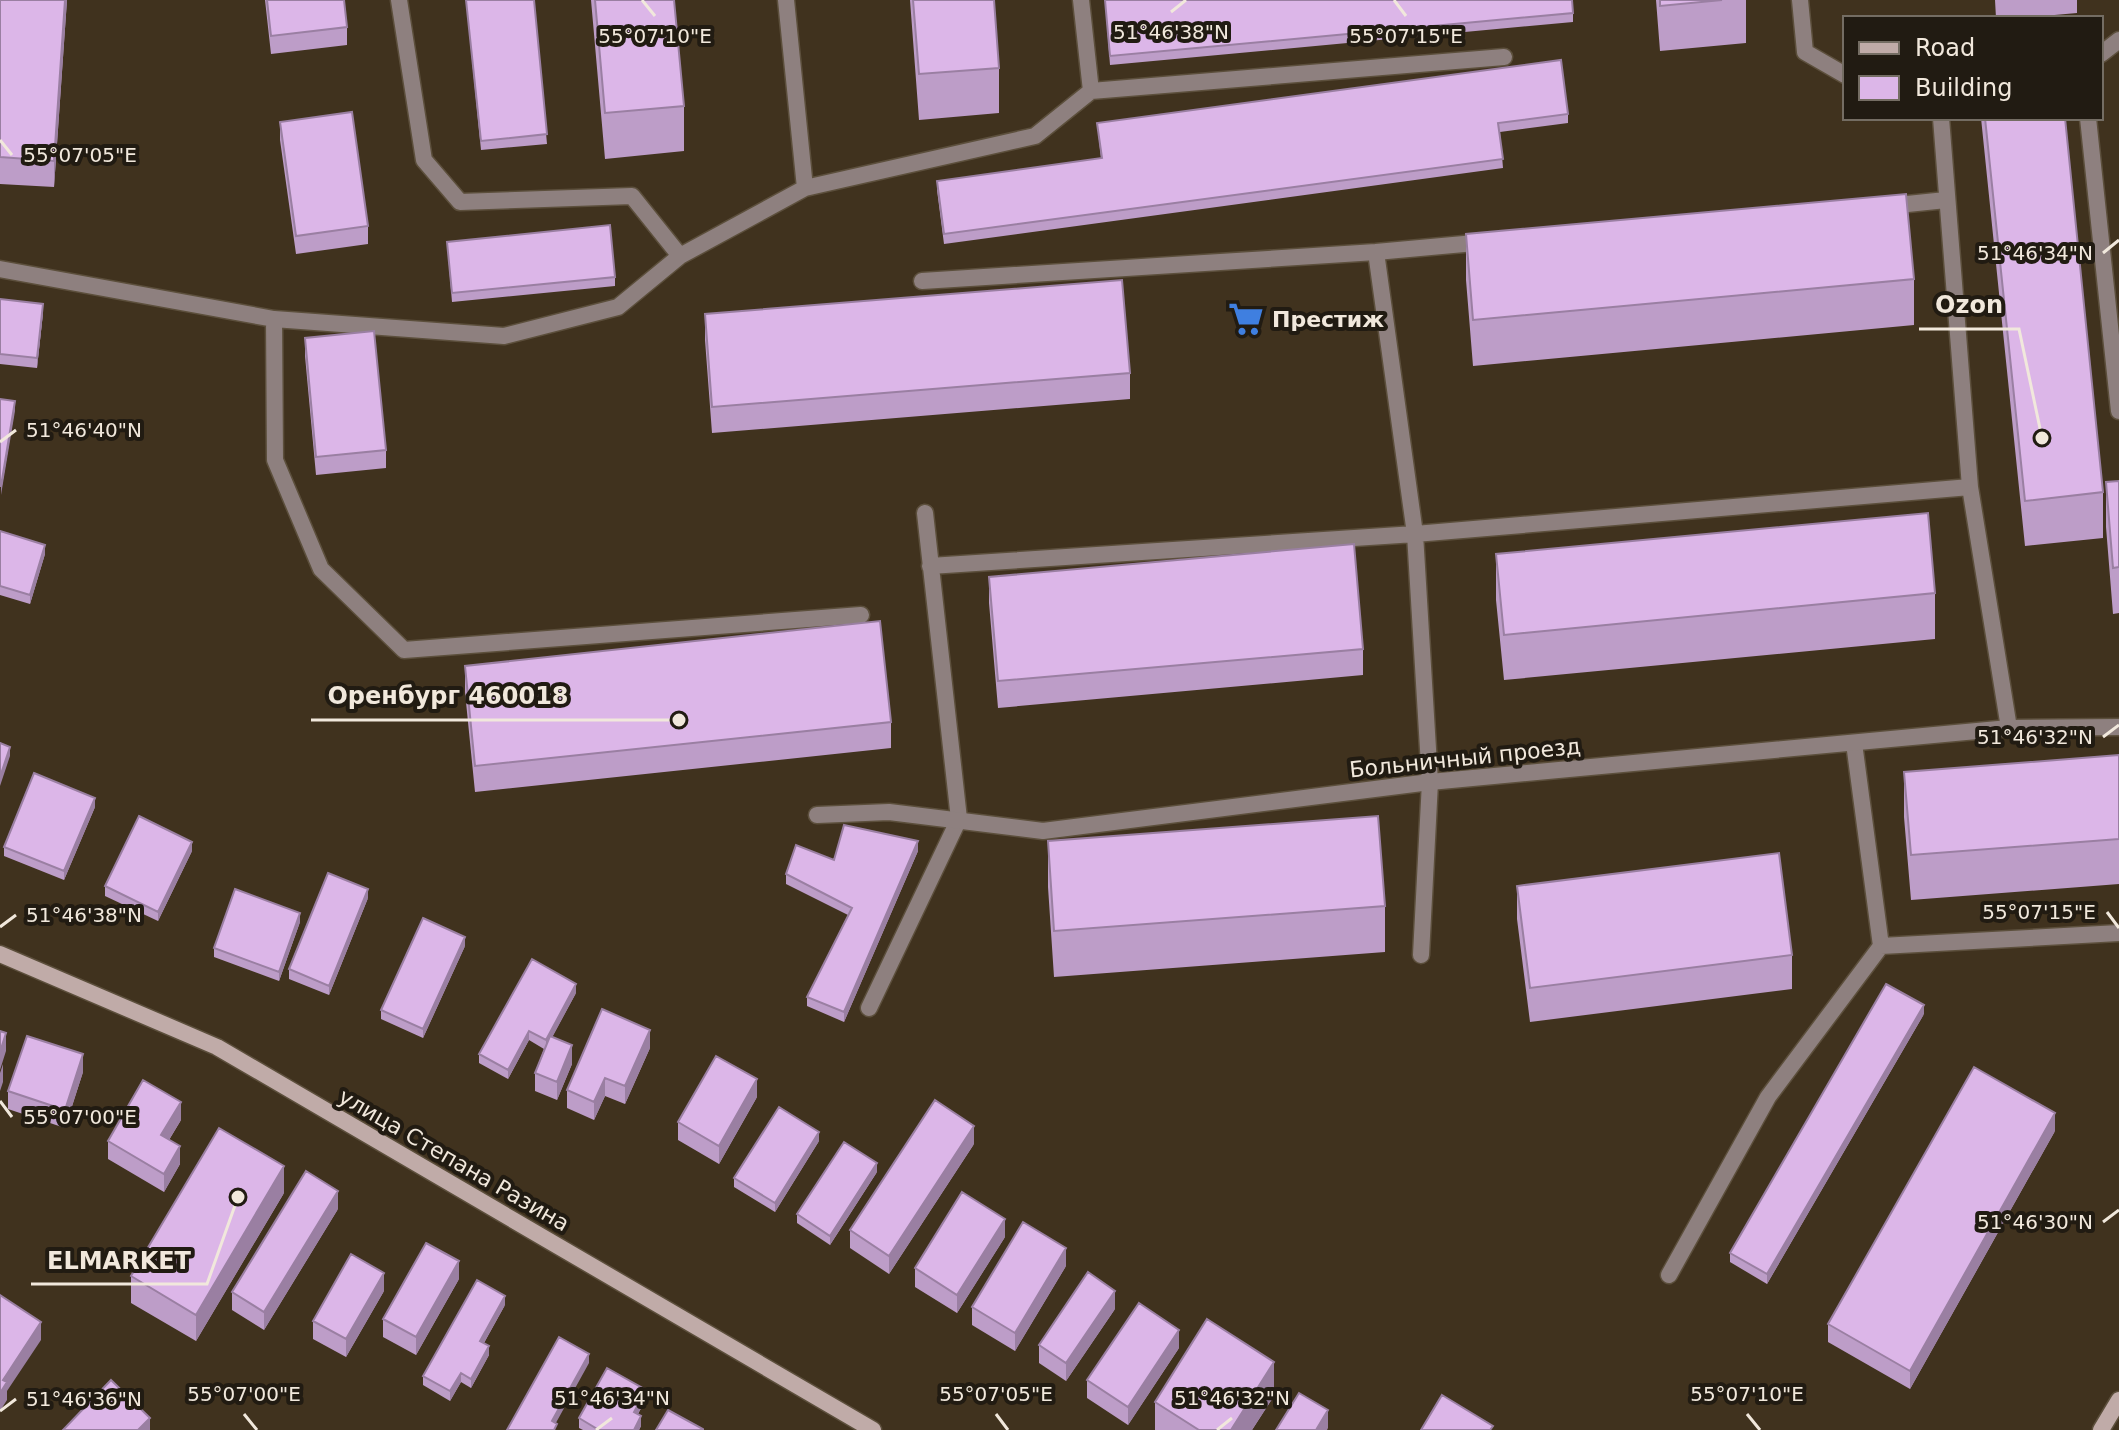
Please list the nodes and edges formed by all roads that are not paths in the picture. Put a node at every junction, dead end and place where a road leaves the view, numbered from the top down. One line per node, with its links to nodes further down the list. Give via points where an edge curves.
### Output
1 (399, 0): 17 (street, via 424,160 460,202 632,196)
2 (786, 0): 12 (street)
3 (1081, 0): 9 (street)
4 (1800, 0): 8 (street, via 1805,52)
5 (2119, 40): 6 (street)
6 (2103, 52)
7 (1504, 57): 9 (street)
8 (1843, 74)
9 (1091, 91): 12 (street, via 1035,136)
10 (1941, 120): 13 (street)
11 (2088, 120): 21 (street)
12 (805, 188): 17 (street)
13 (1946, 200): 14 (street); 22 (street)
14 (1867, 207)
15 (1503, 241): 16 (street)
16 (1376, 252): 19 (street); 24 (street)
17 (680, 256): 20 (street, via 618,307 504,336)
18 (0, 269): 20 (street)
19 (922, 281)
20 (274, 319): 26 (street, via 275,460 321,569 404,650)
21 (2119, 411)
22 (1970, 487): 24 (street); 28 (street)
23 (925, 513): 25 (street)
24 (1415, 534): 25 (street); 30 (street)
25 (930, 566): 32 (street)
26 (861, 615)
27 (2119, 727): 28 (street, Больничный проезд)
28 (2009, 728): 29 (street, Больничный проезд)
29 (1854, 743): 30 (street, Больничный проезд); 34 (street)
30 (1430, 782): 32 (street, Больничный проезд, via 1043,831); 36 (street)
31 (817, 815): 32 (street, Больничный проезд, via 889,812)
32 (959, 819): 37 (street)
33 (2119, 933): 34 (street)
34 (1881, 946): 38 (street, via 1768,1097)
35 (0, 954): 40 (main road, улица Степана Разина, via 217,1047)
36 (1421, 955)
37 (869, 1008)
38 (1669, 1275)
39 (2119, 1400): 41 (main road)
40 (873, 1430)
41 (2101, 1430)

